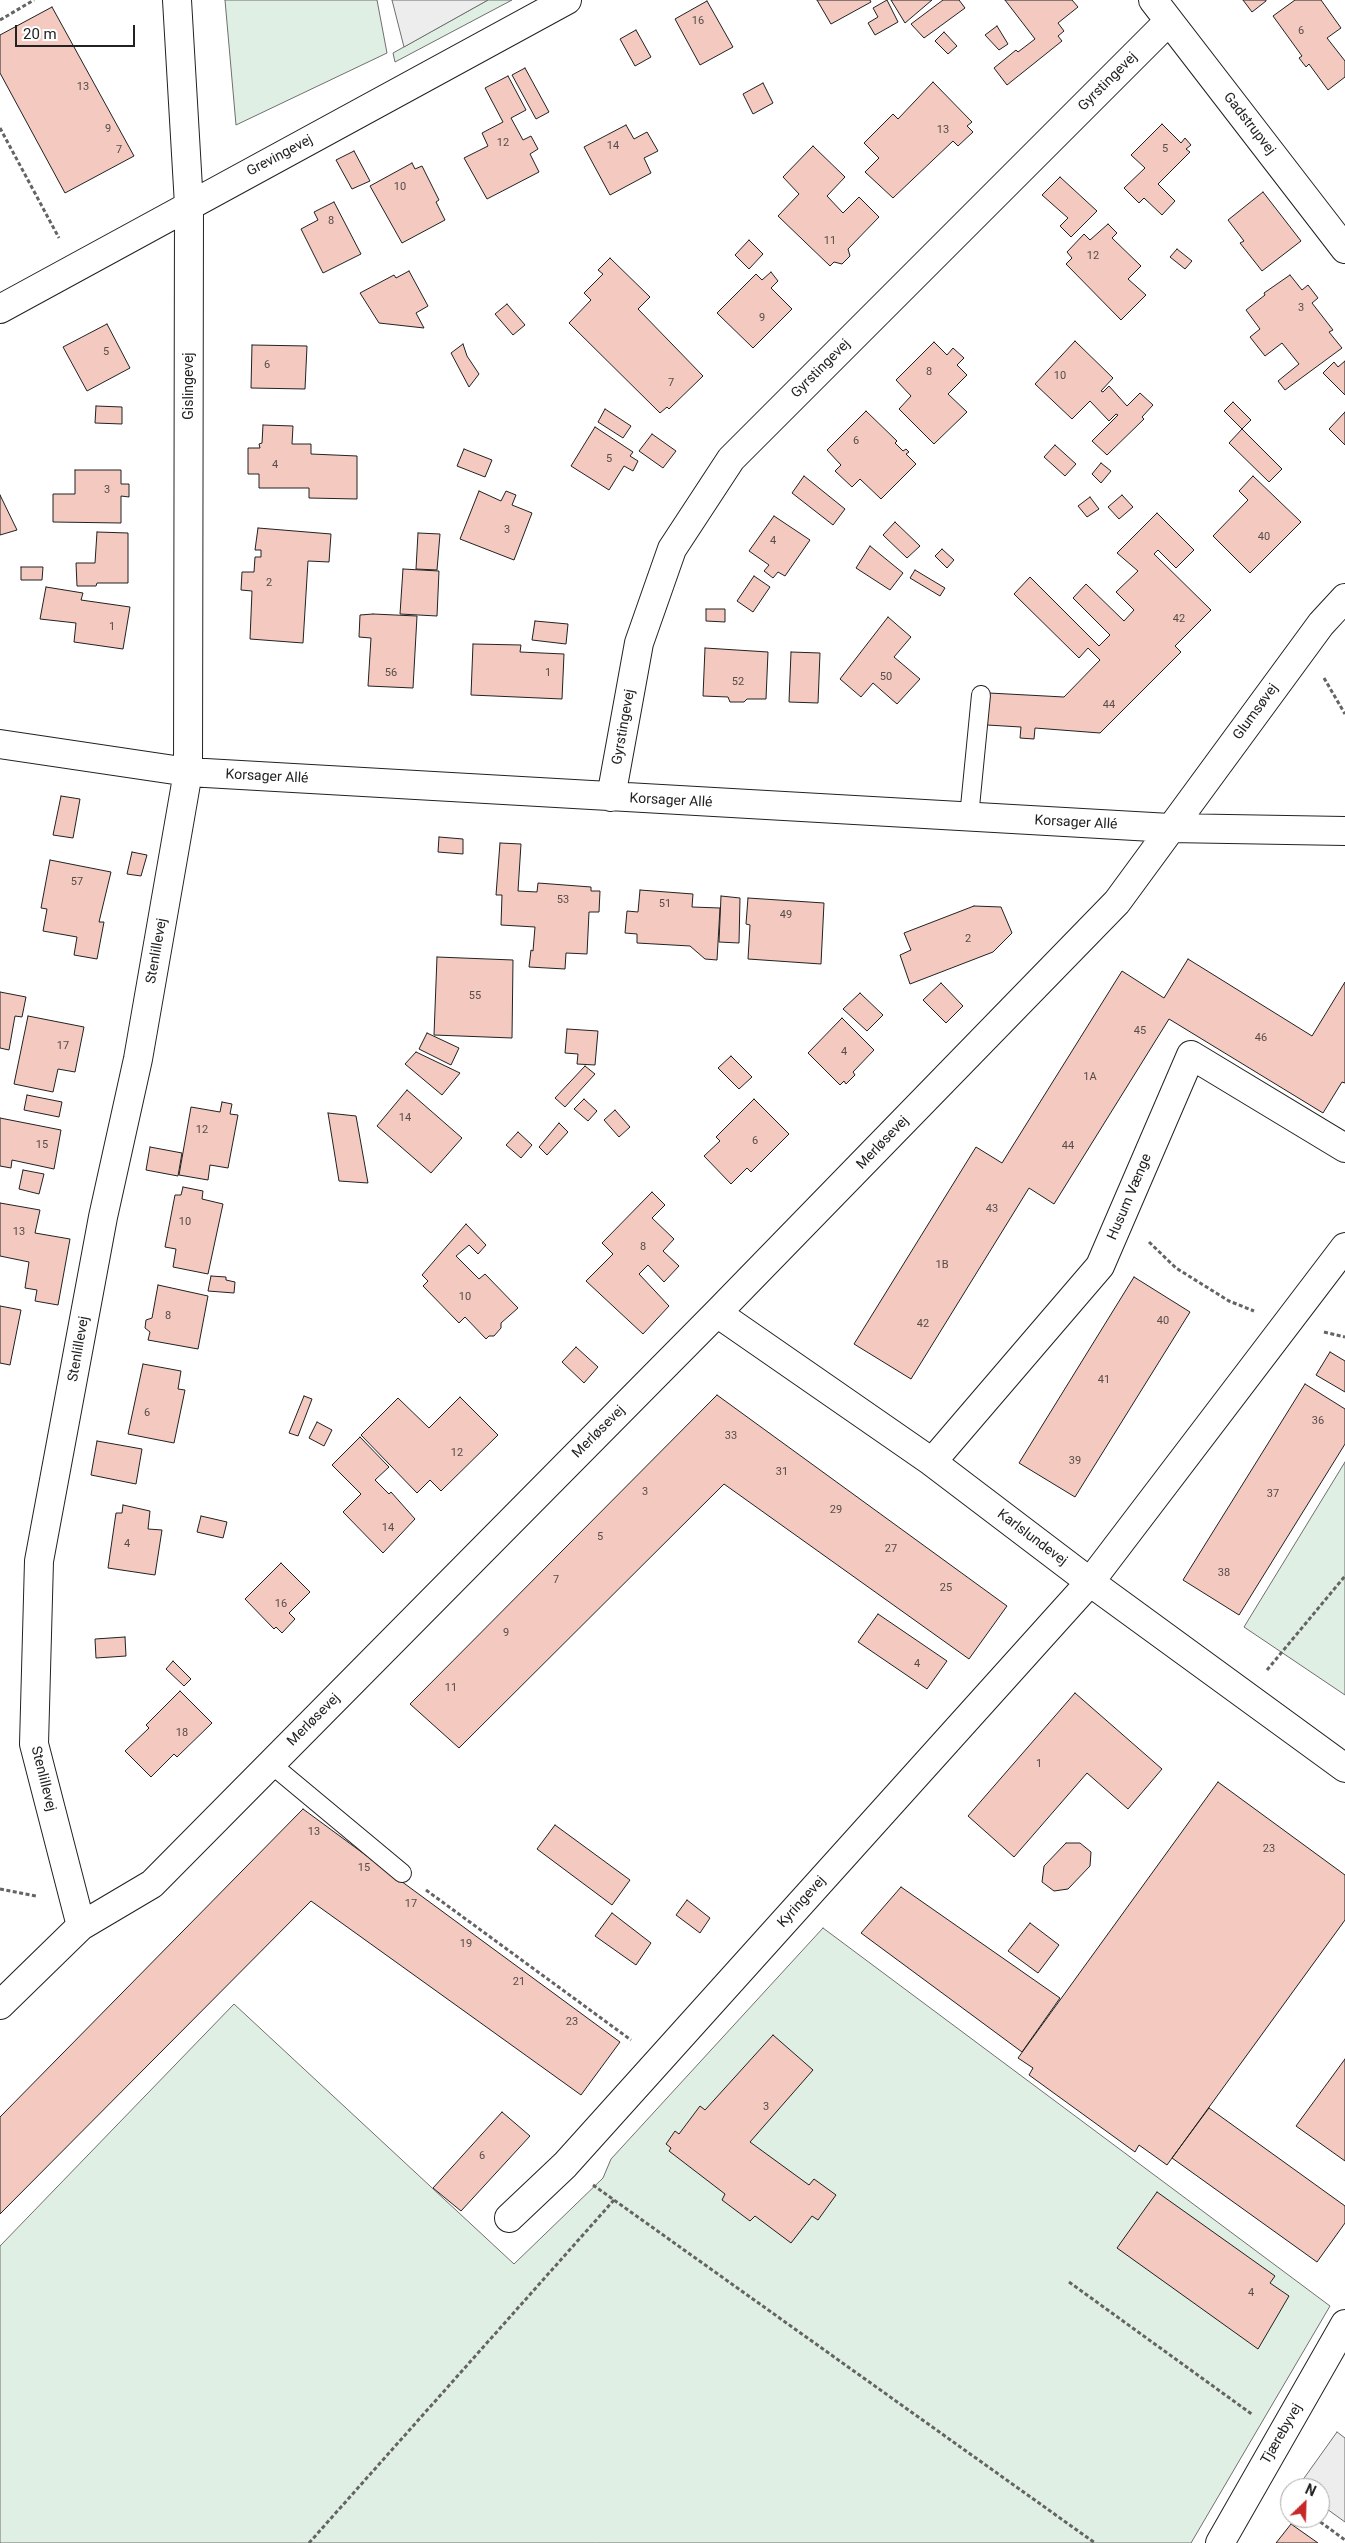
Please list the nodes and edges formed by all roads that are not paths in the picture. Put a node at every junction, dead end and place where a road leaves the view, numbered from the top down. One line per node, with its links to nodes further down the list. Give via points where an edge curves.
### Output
1 (177, 0): 5 (street, Gislingevej)
2 (1153, 0): 4 (street, Gadstrupvej)
3 (562, 1): 5 (street, Grevingevej)
4 (1169, 21): 6 (street, Gadstrupvej); 12 (street, Gyrstingevej, via 731,459 672,549 639,643)
5 (189, 205): 7 (street, Grevingevej); 11 (street, Gislingevej)
6 (1345, 249)
7 (0, 309)
8 (1345, 598): 14 (street, Glumsøvej, via 1321,624)
9 (981, 695): 13 (lane)
10 (0, 744): 11 (street, Korsager Allé)
11 (188, 772): 12 (street, Korsager Allé); 24 (street, Stenlillevej, via 138,1059 103,1217 40,1561 34,1744)
12 (611, 797): 13 (street, Korsager Allé)
13 (969, 817): 14 (street, Korsager Allé)
14 (1170, 828): 15 (street, Korsager Allé); 18 (street, Merløsevej, via 1117,902)
15 (1345, 831)
16 (1345, 1148): 19 (street, Husum Vænge, via 1191,1055 1100,1266)
17 (1345, 1247): 20 (street)
18 (717, 1313): 19 (street, Karlslundevej); 21 (street, Merløsevej)
19 (932, 1462): 20 (street, Karlslundevej)
20 (1090, 1582): 22 (street, Karlslundevej); 26 (street, Kyringevej, via 565,2166)
21 (271, 1764): 23 (lane); 24 (street, Merløsevej, via 152,1884)
22 (1345, 1768)
23 (402, 1873)
24 (81, 1926): 25 (street, Merløsevej)
25 (0, 2005)
26 (510, 2218)
27 (1345, 2324): 28 (street, Tjærebyvej)
28 (1220, 2543)

